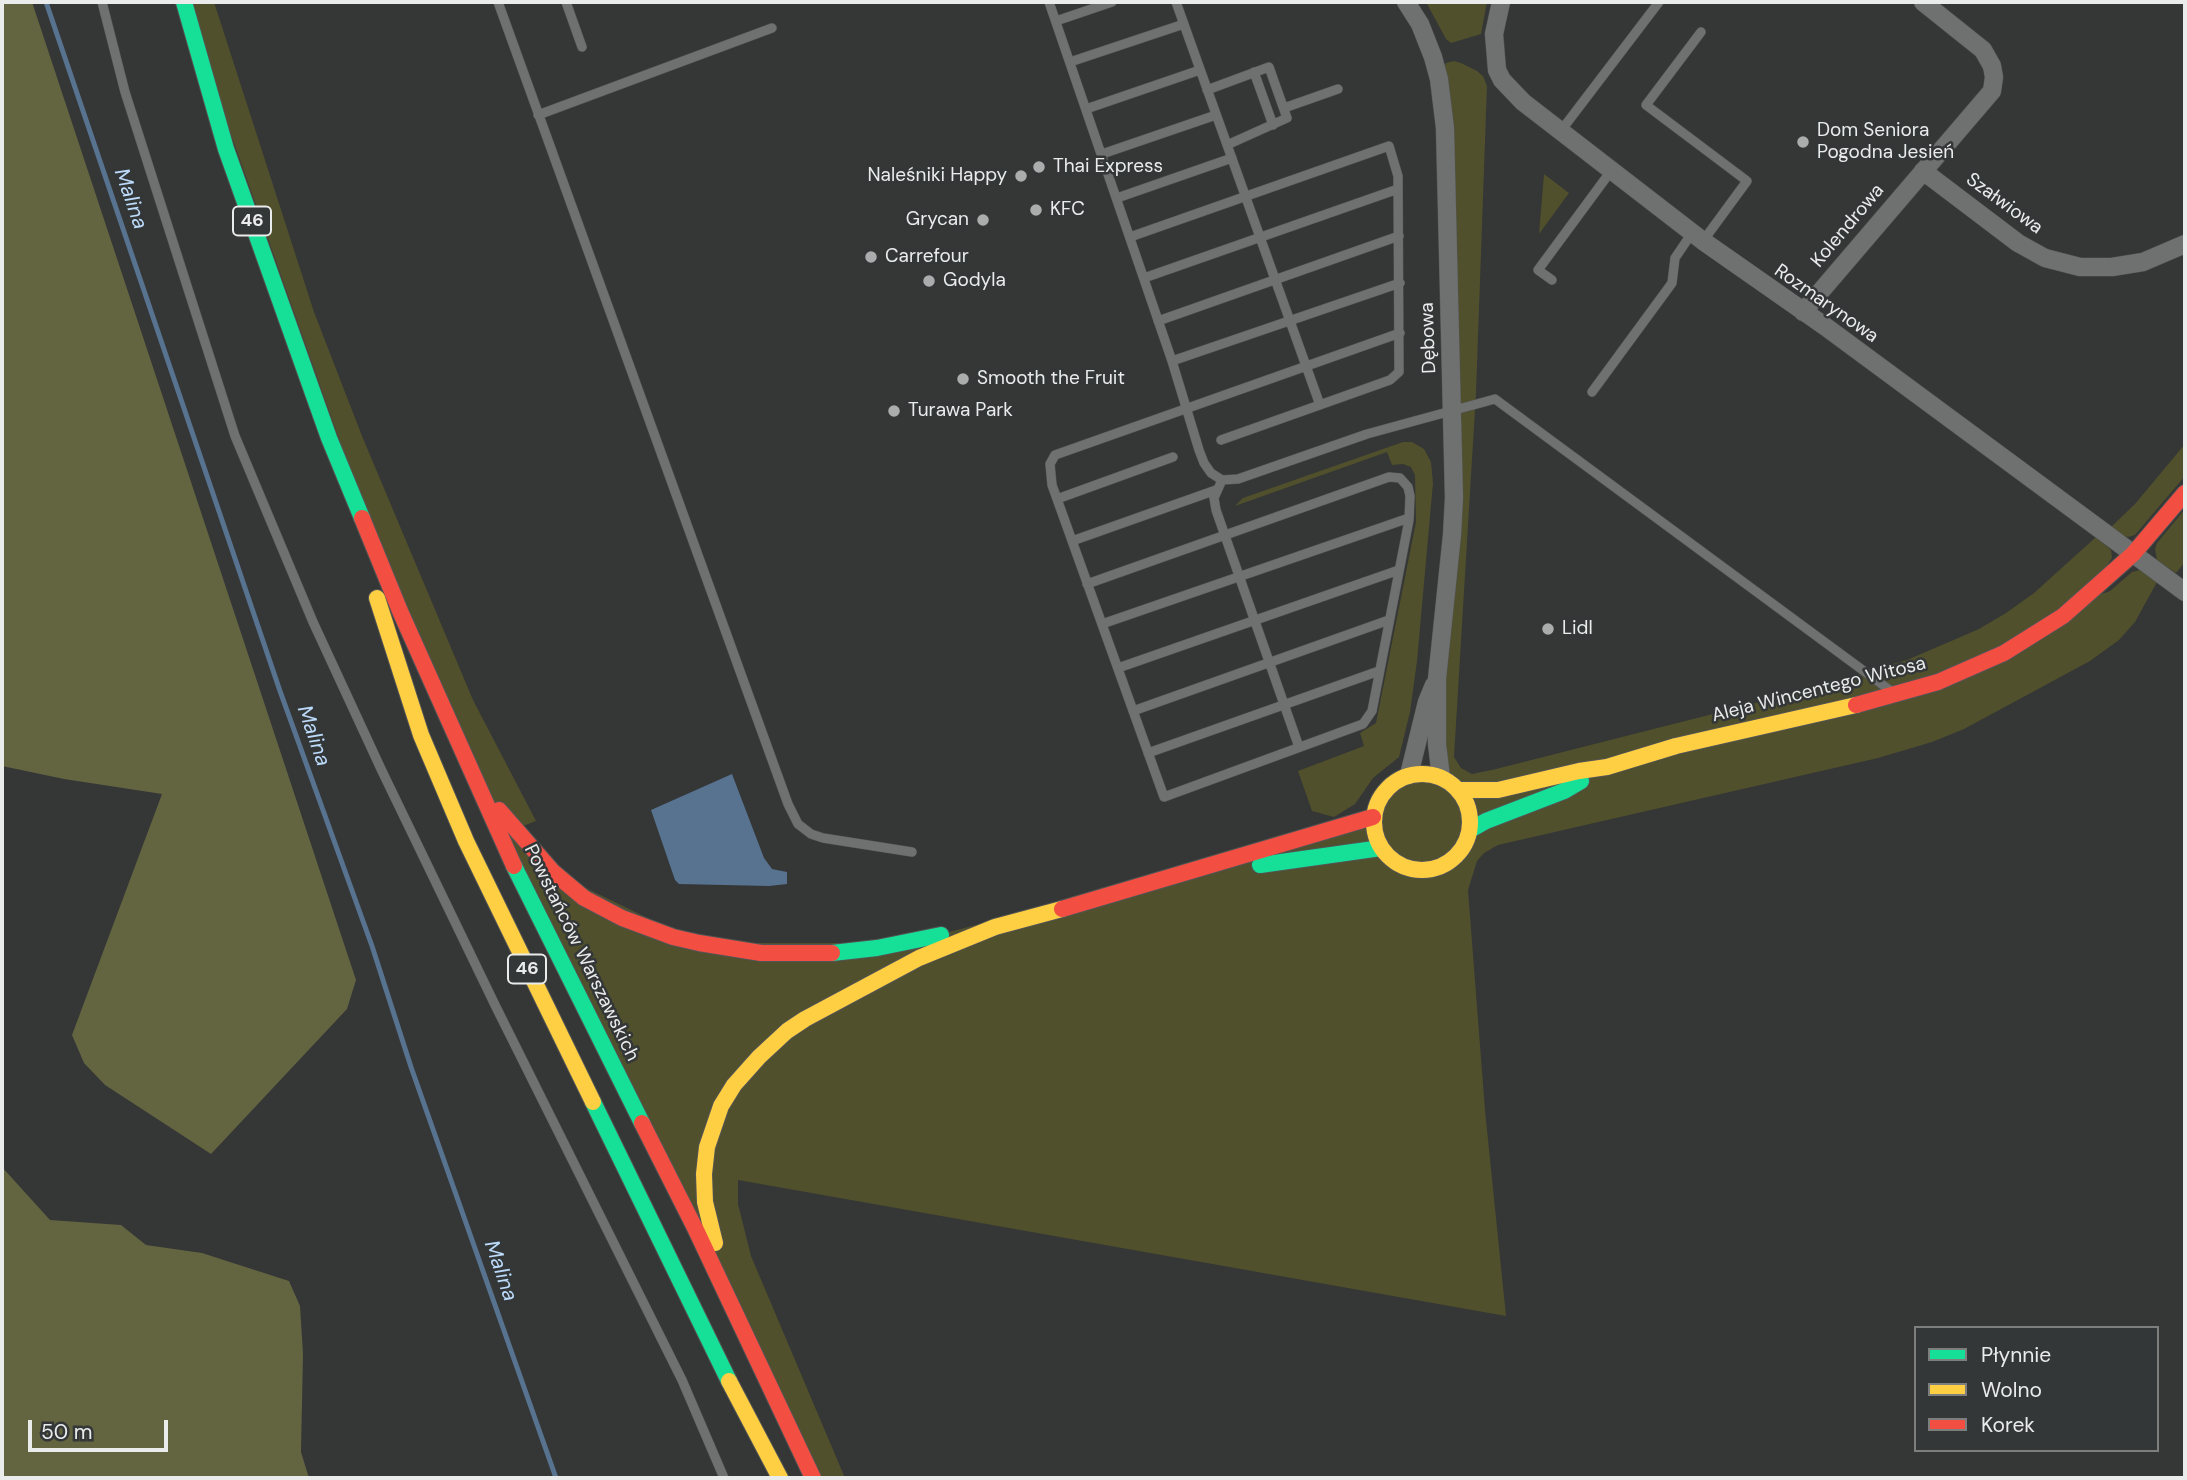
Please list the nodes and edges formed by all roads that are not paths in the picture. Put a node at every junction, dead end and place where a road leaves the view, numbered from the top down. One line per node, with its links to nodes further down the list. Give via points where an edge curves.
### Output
1 (102, 2): 94 (lane, via 125,92 235,436 313,622 496,1007 682,1380)
2 (184, 2): 55 (main road, Powstańców Warszawskich / 46, via 226,149)
3 (498, 2): 24 (lane)
4 (566, 2): 16 (lane)
5 (1049, 2): 12 (lane)
6 (1112, 2): 12 (lane)
7 (1176, 2): 13 (lane)
8 (1406, 2): 54 (street, Dębowa, via 1433,57 1443,106)
9 (1501, 2): 27 (street, Rozmarynowa, via 1494,40 1497,70 1523,102)
10 (1658, 2): 27 (lane)
11 (1923, 2): 32 (street, Kolendrowa, via 1980,46 1994,77 1992,91)
12 (1056, 21): 17 (lane)
13 (1184, 24): 17 (lane); 18 (lane)
14 (772, 27): 24 (lane)
15 (1701, 32): 38 (lane, via 1646,105 1747,181)
16 (582, 47)
17 (1070, 62): 23 (lane)
18 (1200, 69): 21 (lane); 23 (lane)
19 (1254, 72): 21 (lane); 22 (lane, via 1269,67); 26 (lane)
20 (1338, 89): 22 (lane)
21 (1207, 90): 25 (lane)
22 (1284, 108): 26 (lane, via 1287,118)
23 (1086, 109): 29 (lane)
24 (538, 115): 90 (lane, via 798,824 823,838)
25 (1216, 115): 28 (lane); 29 (lane)
26 (1273, 125): 28 (lane)
27 (1560, 132): 31 (street, Rozmarynowa)
28 (1227, 145): 30 (lane)
29 (1102, 154): 35 (lane)
30 (1232, 158): 34 (lane); 35 (lane)
31 (1611, 171): 38 (street, Rozmarynowa); 43 (lane, via 1538,270)
32 (1923, 171): 40 (street, Szałwiowa, via 2045,258 2080,267 2112,267 2143,262); 45 (street, Kolendrowa)
33 (1398, 189): 34 (lane, via 1389,146); 36 (lane); 39 (lane)
34 (1245, 196): 37 (lane); 39 (lane)
35 (1117, 198): 37 (lane)
36 (1399, 236): 42 (lane); 44 (lane)
37 (1130, 237): 41 (lane)
38 (1698, 237): 45 (street, Rozmarynowa); 51 (lane, via 1675,258 1672,284)
39 (1260, 238): 41 (lane); 42 (lane)
40 (2185, 244)
41 (1144, 278): 46 (lane)
42 (1275, 280): 46 (lane); 47 (lane)
43 (1552, 281)
44 (1400, 283): 47 (lane); 48 (lane)
45 (1803, 312): 65 (street, Rozmarynowa)
46 (1158, 321): 49 (lane)
47 (1290, 321): 49 (lane); 50 (lane)
48 (1400, 332): 50 (lane); 52 (lane, via 1400,366 1395,377)
49 (1172, 361): 53 (lane)
50 (1306, 365): 52 (lane); 53 (lane)
51 (1592, 392)
52 (1320, 405): 56 (lane)
53 (1185, 407): 58 (lane, via 1204,463); 61 (lane, via 1055,455 1050,473)
54 (1452, 410): 58 (lane, via 1238,479); 76 (street, Dębowa, via 1452,534); 77 (lane, via 1495,399)
55 (329, 438): 84 (main road, Powstańców Warszawskich / 46); 95 (main road, Powstańców Warszawskich / 46, via 402,681 466,841)
56 (1221, 440)
57 (1173, 457): 61 (lane)
58 (1222, 480): 59 (lane)
59 (1216, 490): 63 (lane); 64 (lane)
60 (2185, 493): 65 (main road, Aleja Wincentego Witosa)
61 (1057, 499): 64 (lane)
62 (1409, 518): 63 (lane, via 1408,487 1395,476); 66 (lane); 67 (lane)
63 (1223, 536): 67 (lane); 68 (lane)
64 (1072, 541): 68 (lane)
65 (2133, 554): 69 (street, Rozmarynowa); 77 (main road, Aleja Wincentego Witosa, via 2072,609 2024,642 1980,665)
66 (1399, 570): 70 (lane); 71 (lane)
67 (1238, 577): 70 (lane); 72 (lane)
68 (1087, 584): 72 (lane)
69 (2185, 592)
70 (1253, 619): 73 (lane); 74 (lane)
71 (1389, 620): 73 (lane); 75 (lane)
72 (1102, 624): 74 (lane)
73 (1269, 663): 78 (lane); 79 (lane)
74 (1118, 668): 79 (lane)
75 (1379, 671): 78 (lane); 80 (lane, via 1371,711 1363,724)
76 (1437, 679): 83 (street, Dębowa); 85 (street, Dębowa)
77 (1896, 695): 82 (main road, Aleja Wincentego Witosa)
78 (1284, 704): 80 (lane); 81 (lane)
79 (1133, 711): 81 (lane)
80 (1299, 747): 81 (lane, via 1164,797)
81 (1148, 753)
82 (1607, 767): 86 (main road, Aleja Wincentego Witosa, via 1498,790); 88 (main road, Aleja Wincentego Witosa, via 1564,791)
83 (1409, 775): 85 (main road); 87 (main road, via 1384,790)
84 (473, 777): 92 (main road, via 553,872 584,898 673,936 761,953 822,954); 93 (main road, Powstańców Warszawskich / 46)
85 (1441, 777): 86 (main road)
86 (1458, 790): 88 (main road, via 1468,809)
87 (1373, 817): 89 (main road); 91 (main road)
88 (1470, 830): 89 (main road, via 1457,856 1432,870 1402,867)
89 (1381, 848): 91 (main road)
90 (912, 852)
91 (1198, 870): 92 (main road)
92 (995, 927): 93 (main road, via 919,958 805,1019 758,1057 721,1106 704,1166 707,1213 719,1258)
93 (765, 1373): 96 (main road, Powstańców Warszawskich / 46)
94 (724, 1478)
95 (780, 1478)
96 (813, 1478)

